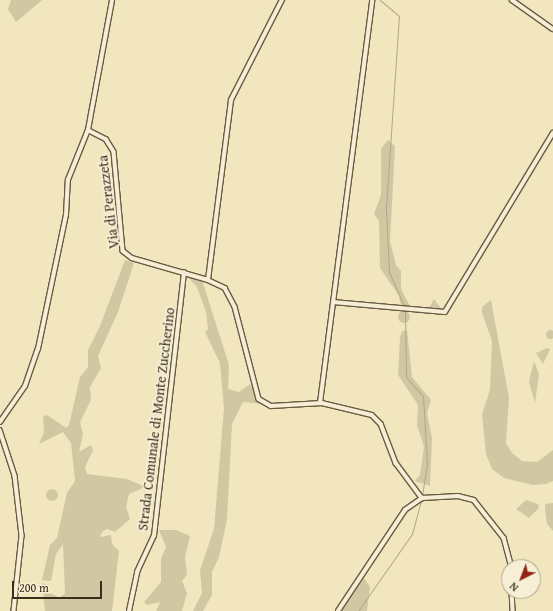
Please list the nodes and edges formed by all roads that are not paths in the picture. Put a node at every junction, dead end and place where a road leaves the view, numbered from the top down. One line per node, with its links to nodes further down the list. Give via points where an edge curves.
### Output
1 (112, 0): 6 (street)
2 (282, 0): 9 (street, via 231,100)
3 (372, 0): 10 (street)
4 (512, 0): 5 (street)
5 (553, 29)
6 (88, 130): 8 (street, Via di Perazzeta, via 106,139 114,152 123,251 132,258); 12 (street, via 69,176 66,215 33,365 25,386)
7 (553, 133): 10 (street, via 445,312)
8 (184, 273): 9 (street, Via di Perazzeta); 18 (street, Strada Comunale di Monte Zuccherino, via 154,537 137,572)
9 (208, 280): 11 (street, Via di Perazzeta, via 224,288 233,300 259,399 273,406)
10 (333, 302): 11 (street)
11 (320, 403): 14 (street, Via di Perazzeta, via 363,411 377,419 396,464)
12 (0, 422)
13 (0, 430): 17 (street, via 15,476 22,536)
14 (422, 498): 15 (street, via 458,496 474,500 504,538); 19 (street, via 406,510)
15 (510, 559)
16 (512, 599): 20 (street)
17 (14, 611)
18 (129, 611)
19 (338, 611)
20 (512, 611)

